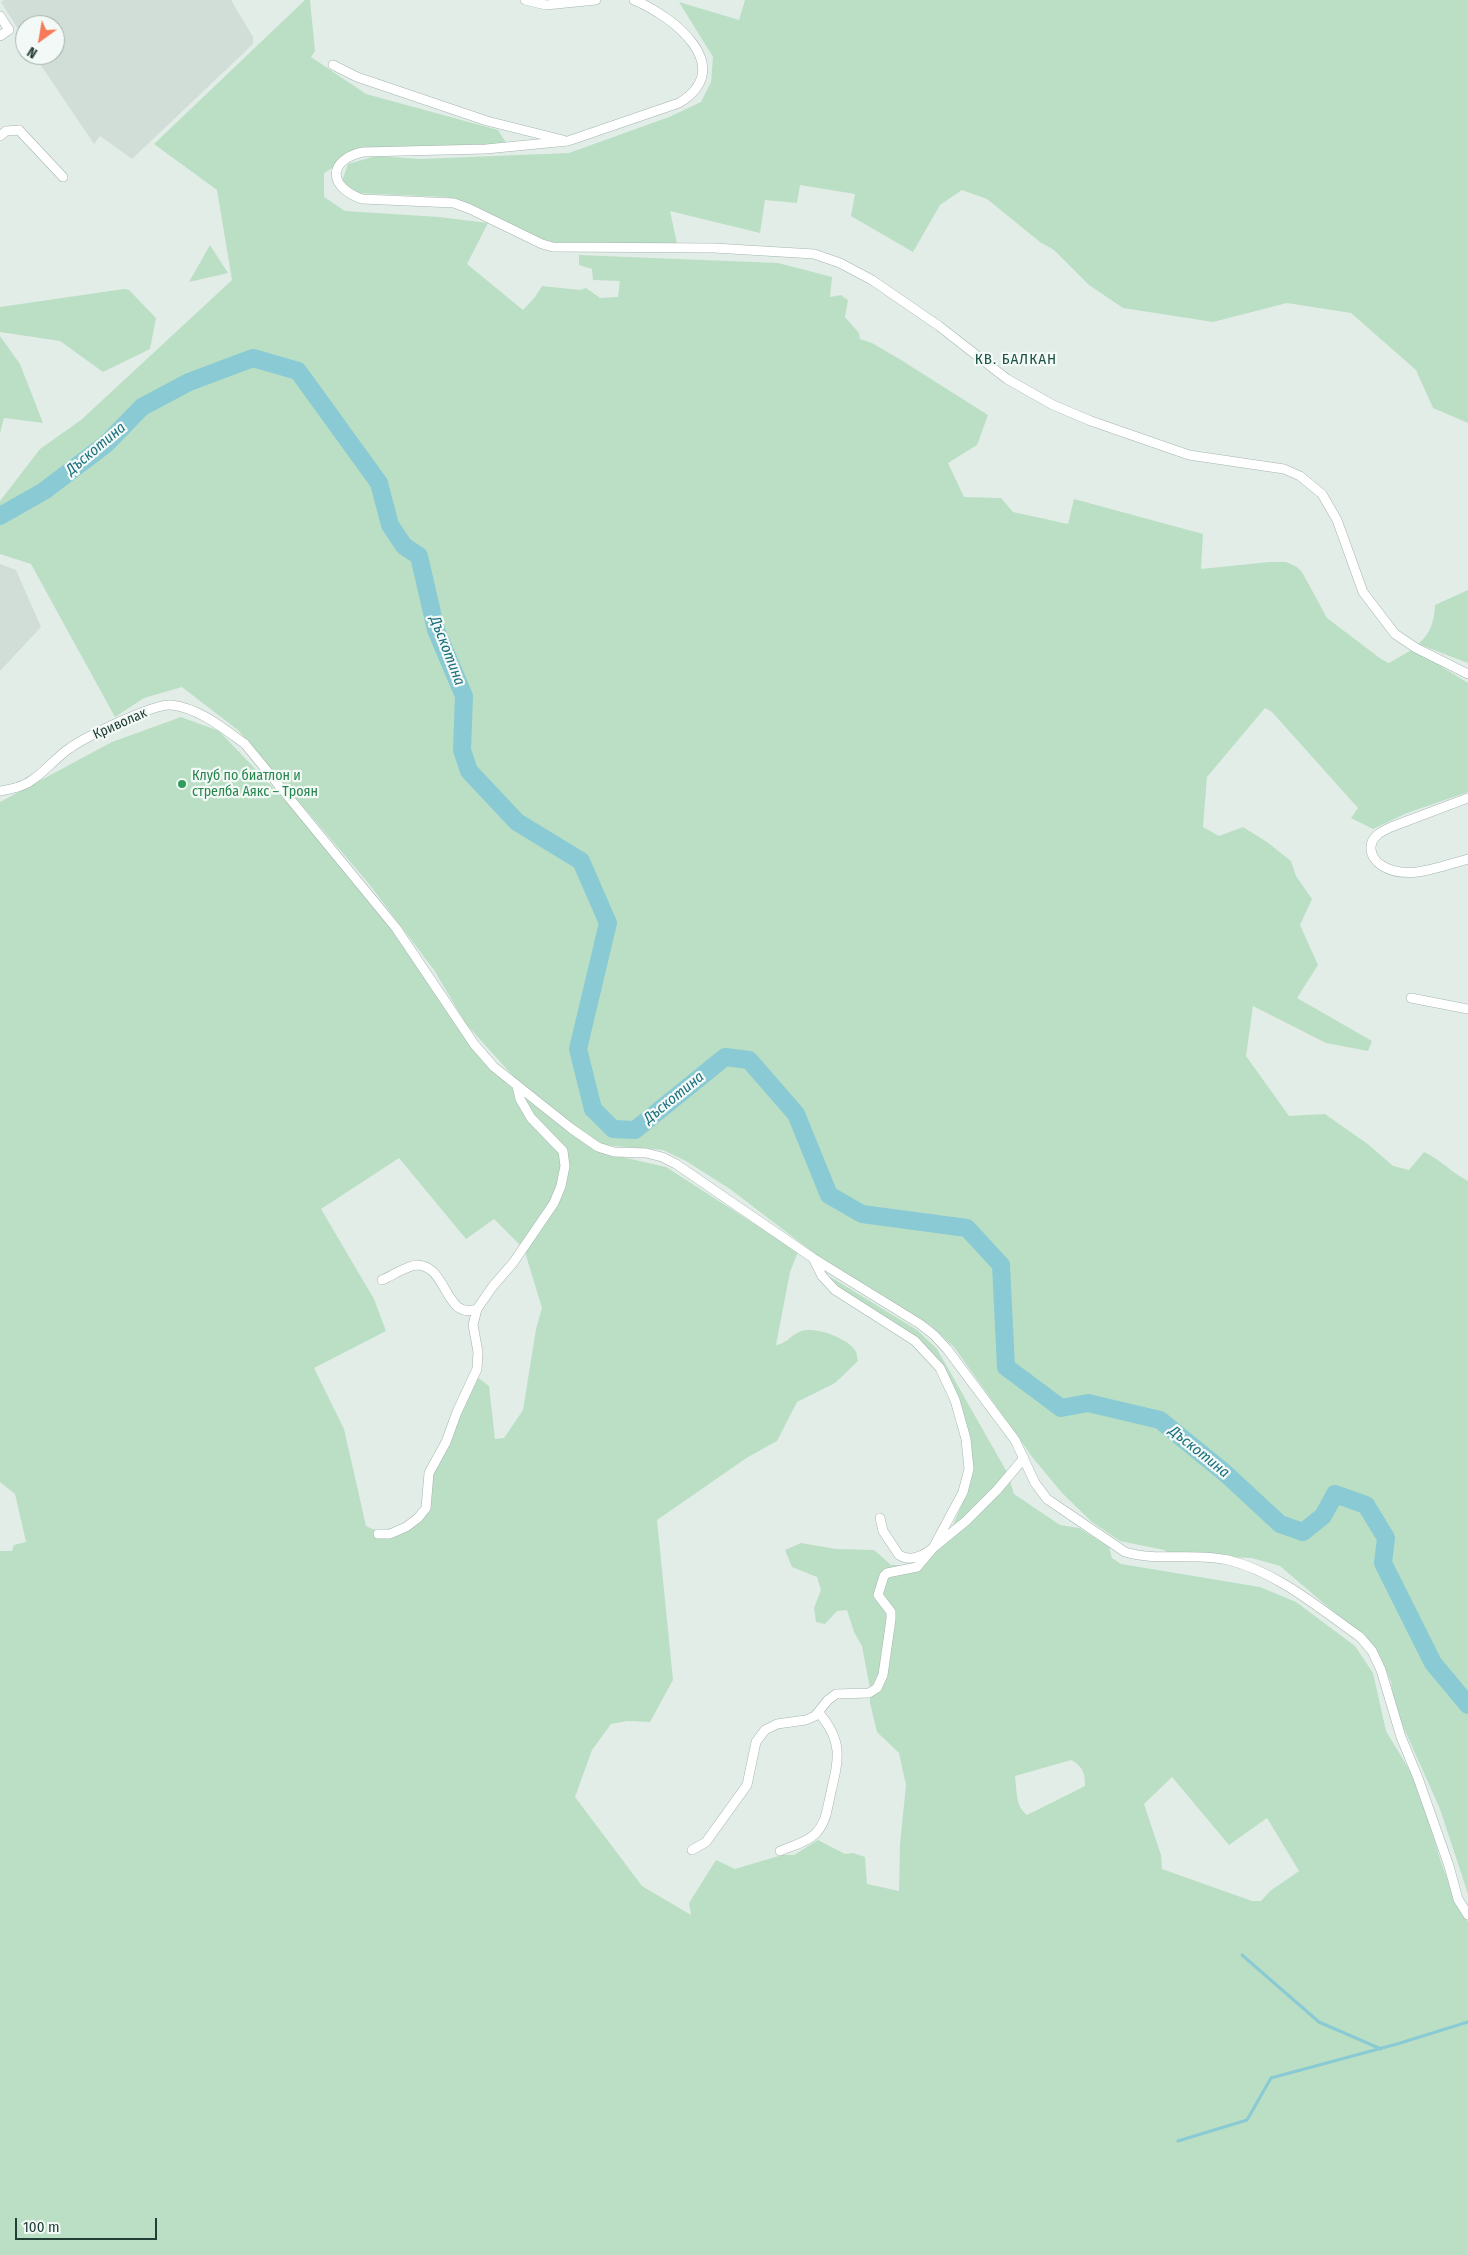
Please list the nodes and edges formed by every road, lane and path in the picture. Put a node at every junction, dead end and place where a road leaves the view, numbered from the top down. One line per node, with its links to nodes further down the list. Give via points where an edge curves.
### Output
1 (525, 0): 2 (street, via 546,5)
2 (596, 0)
3 (634, 0): 8 (street, via 670,19 688,37 700,54 703,70 699,83 690,96 679,102)
4 (0, 16): 5 (street, via 9,30)
5 (0, 36)
6 (333, 65): 8 (street, via 357,77 487,121)
7 (0, 136): 9 (street, via 6,131 19,130)
8 (568, 141): 10 (street, via 486,149 363,152 342,161 336,178 340,187 362,199 454,203 470,208 554,248 774,251 814,254 840,263 872,280 932,321 1007,379 1053,405 1189,455 1284,469 1300,476 1322,494 1337,520 1363,592 1395,634)
9 (63, 176)
10 (1468, 674)
11 (0, 791): 16 (street, Криволак, via 34,780 70,748 119,723 170,704 214,721 245,744 262,762 396,928 474,1044)
12 (1468, 798): 13 (street, via 1380,832 1371,848 1378,863 1401,873)
13 (1468, 859)
14 (1411, 998): 15 (street)
15 (1468, 1009)
16 (517, 1086): 17 (street, Криволак, via 598,1147 614,1152 654,1155 676,1164); 19 (street, via 528,1114 563,1151 565,1166 554,1203)
17 (813, 1258): 20 (street, Криволак, via 934,1335 1015,1440); 23 (street, via 822,1276 835,1290 915,1341 940,1368 955,1400 966,1439 969,1470 963,1492)
18 (382, 1280): 19 (street, via 414,1266 422,1266 439,1277 455,1305 467,1311)
19 (477, 1308): 22 (street, via 473,1325 478,1352 477,1369 429,1473 426,1508 406,1528 390,1534)
20 (1024, 1458): 23 (street, via 991,1496); 27 (street, Криволак, via 1047,1500 1125,1552 1139,1556 1227,1560 1262,1571 1360,1637 1372,1651 1381,1670 1400,1737 1418,1778 1458,1899)
21 (880, 1518): 23 (street, via 883,1531 899,1555 911,1558)
22 (378, 1534)
23 (933, 1548): 24 (street, via 917,1567 884,1576 878,1595 891,1612 891,1619 883,1675 877,1688 869,1693 836,1694)
24 (819, 1713): 25 (street, via 806,1720 770,1726 759,1736 747,1785 706,1842); 26 (street, via 831,1729 838,1749 827,1815 809,1839)
25 (692, 1850)
26 (780, 1851)
27 (1468, 1915)

